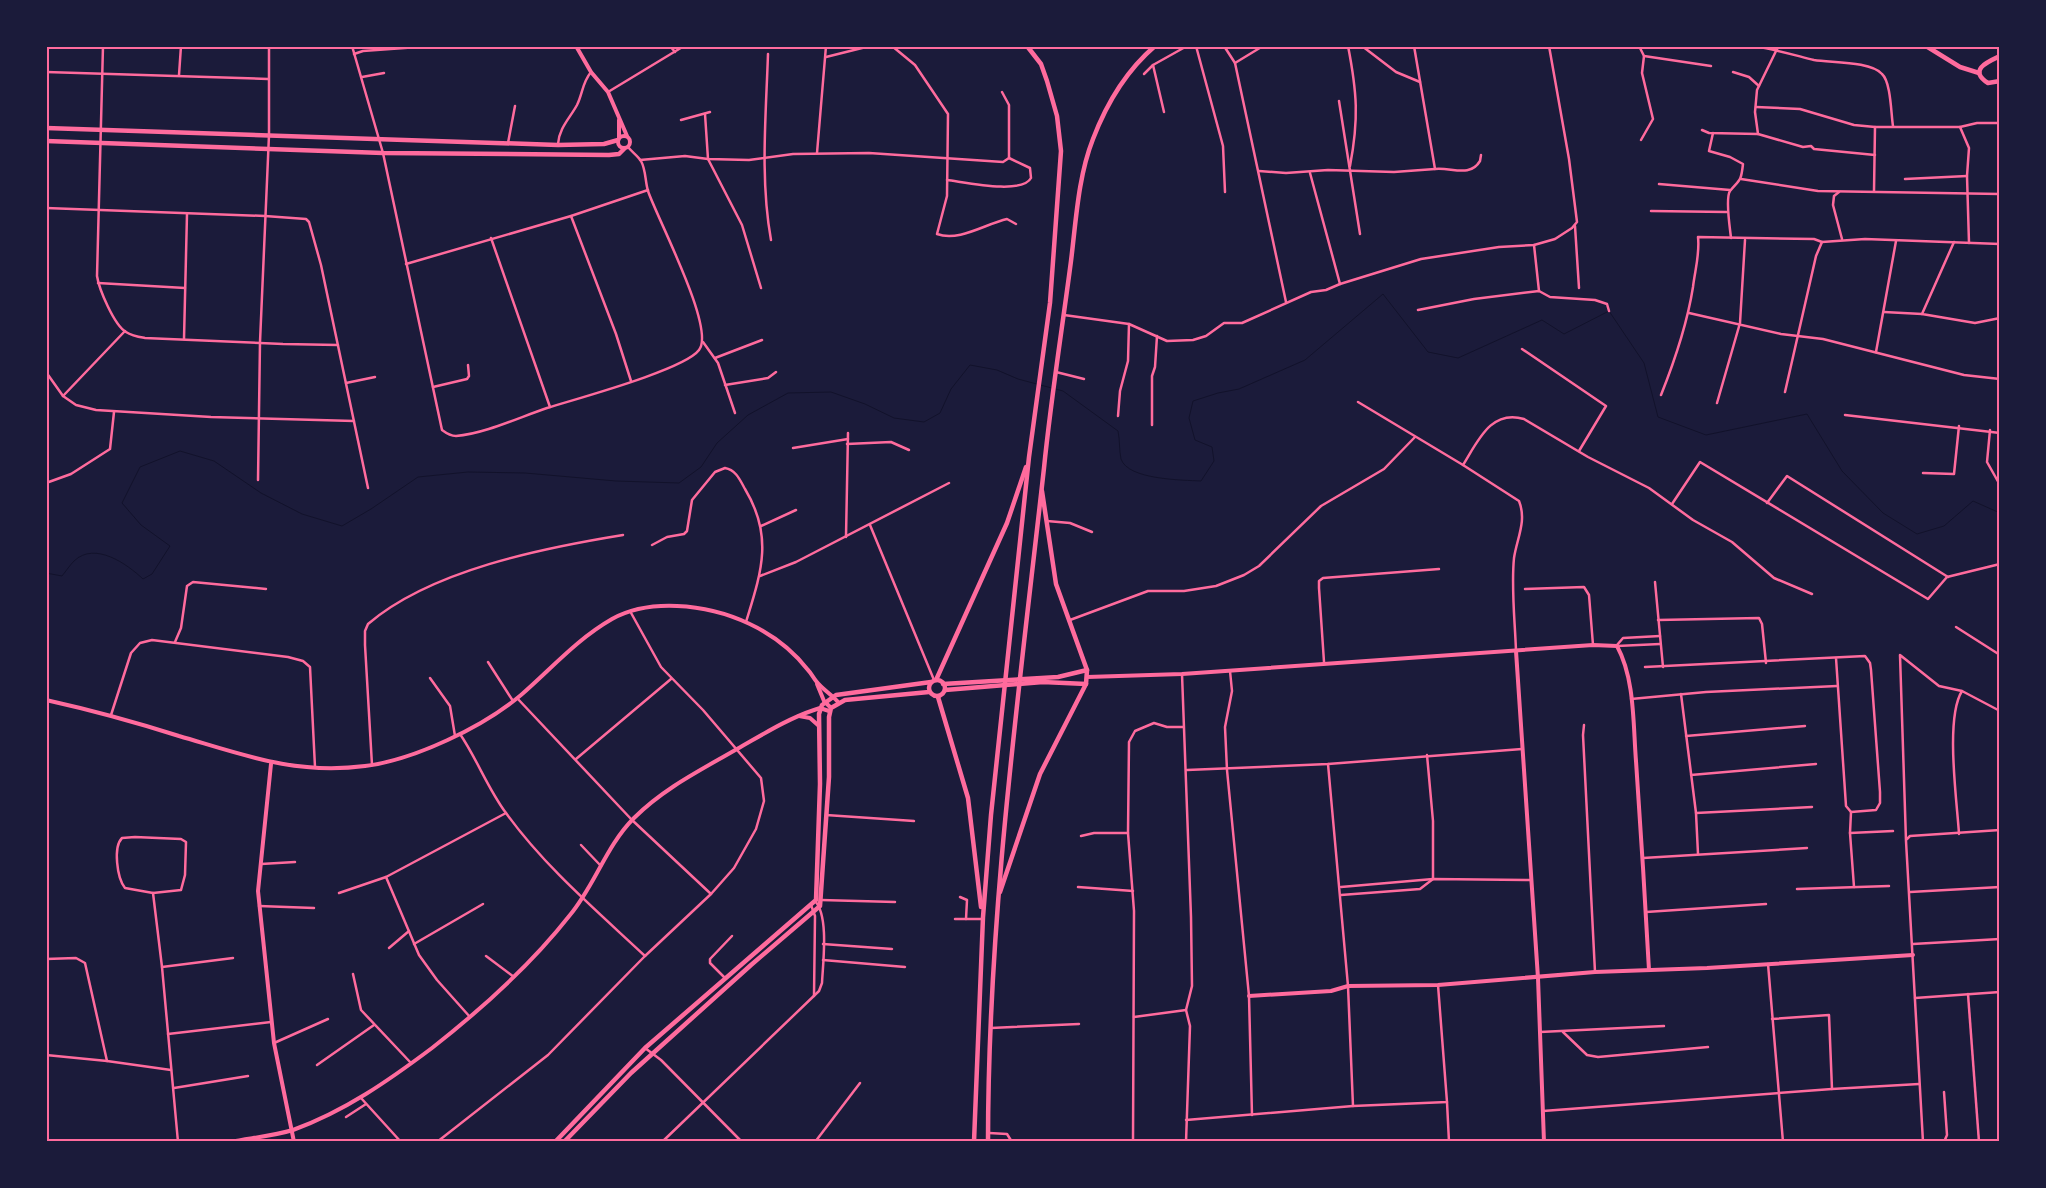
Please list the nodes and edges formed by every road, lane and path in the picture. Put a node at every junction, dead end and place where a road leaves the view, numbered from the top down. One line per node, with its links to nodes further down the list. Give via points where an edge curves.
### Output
1 (103, 46): 38 (street)
2 (181, 46): 42 (street)
3 (269, 46): 44 (street)
4 (352, 46): 27 (street)
5 (432, 46): 27 (street)
6 (576, 46): 36 (street)
7 (670, 46): 26 (street)
8 (684, 46): 26 (street)
9 (826, 46): 31 (street)
10 (870, 46): 31 (street)
11 (892, 46): 85 (street, via 915,65 946,107)
12 (1027, 46): 186 (main road, via 1041,64 1061,134 1057,224)
13 (1155, 46): 136 (main road, via 1122,83 1093,138 1075,221)
14 (1187, 46): 33 (street)
15 (1196, 46): 99 (street, via 1223,146)
16 (1224, 46): 32 (street)
17 (1263, 46): 32 (street)
18 (1348, 46): 88 (street, via 1356,84 1357,130)
19 (1362, 46): 46 (street, via 1396,72)
20 (1414, 46): 46 (street)
21 (1549, 46): 111 (street, via 1572,178)
22 (1639, 46): 29 (street)
23 (1754, 46): 25 (street)
24 (1926, 46): 40 (main road, via 1960,67)
25 (1776, 49): 47 (street); 59 (street, via 1815,60 1878,70 1886,80)
26 (674, 52): 48 (street)
27 (354, 54): 43 (street)
28 (768, 54): 84 (street)
29 (1644, 56): 34 (street); 71 (street, via 1642,73 1653,119)
30 (2000, 56): 40 (main road, via 1985,63)
31 (826, 57): 79 (street)
32 (1235, 63): 89 (street)
33 (1153, 65): 41 (street); 54 (street)
34 (1712, 66)
35 (46, 72): 38 (street)
36 (591, 72): 48 (street); 75 (street, via 585,78 577,106 562,129)
37 (1733, 72): 47 (street, via 1748,77)
38 (102, 73): 42 (street); 63 (street)
39 (384, 73): 43 (street)
40 (1980, 73): 45 (main road, via 1988,83)
41 (1144, 74)
42 (180, 75): 44 (street)
43 (362, 77): 70 (street)
44 (268, 79): 67 (street)
45 (2000, 81)
46 (1420, 82): 87 (street)
47 (1759, 86): 52 (street)
48 (608, 92): 56 (street)
49 (1002, 92): 82 (street, via 1009,105)
50 (1339, 102): 88 (street)
51 (515, 106): 74 (street)
52 (1756, 107): 62 (street, via 1800,109); 66 (street)
53 (710, 112): 55 (street)
54 (1164, 112)
55 (705, 114): 57 (street); 83 (street)
56 (619, 117): 68 (street); 69 (street)
57 (681, 120)
58 (2000, 123): 60 (street)
59 (1893, 126): 60 (street); 62 (street)
60 (1960, 127): 91 (street, via 1969,148)
61 (46, 128): 63 (main road)
62 (1875, 128): 81 (street)
63 (100, 129): 67 (main road); 73 (street)
64 (1702, 130): 65 (street)
65 (1714, 133): 66 (street); 92 (street, via 1709,152 1741,162)
66 (1758, 134): 81 (street, via 1814,149)
67 (269, 135): 70 (main road); 76 (street)
68 (627, 136): 69 (street); 77 (street, via 631,143)
69 (619, 139): 75 (main road, via 604,144); 77 (street, via 620,146)
70 (380, 140): 74 (main road); 78 (street)
71 (1641, 140)
72 (46, 141): 73 (main road)
73 (100, 142): 76 (main road); 104 (street)
74 (508, 143): 75 (main road)
75 (558, 145)
76 (268, 148): 78 (main road); 108 (street)
77 (626, 148): 78 (main road, via 619,154 609,155); 86 (street)
78 (383, 153): 124 (street)
79 (817, 153): 84 (street); 85 (street)
80 (1481, 155): 87 (street, via 1472,169 1461,172)
81 (1875, 155): 98 (street)
82 (1009, 158): 85 (street, via 1000,163); 94 (street, via 1030,168 1028,183 1002,187)
83 (708, 159): 84 (street); 86 (street, via 685,156); 128 (street, via 742,225)
84 (765, 159): 116 (street)
85 (948, 159): 94 (street)
86 (640, 160): 96 (street)
87 (1435, 169): 88 (street, via 1394,172)
88 (1349, 170): 90 (street); 112 (street)
89 (1259, 171): 90 (street); 131 (street)
90 (1310, 173): 126 (street)
91 (1966, 176): 93 (street); 101 (street)
92 (1741, 179): 97 (street); 100 (street)
93 (1905, 179)
94 (947, 180): 110 (street, via 947,196 936,232 943,236 963,234 1007,219)
95 (1659, 184): 97 (street)
96 (648, 190): 109 (street); 147 (street, via 692,298)
97 (1731, 190): 106 (street)
98 (1874, 191): 100 (street); 101 (street)
99 (1225, 192)
100 (1840, 192): 115 (street, via 1833,201)
101 (1967, 192): 102 (street); 121 (street)
102 (2000, 194)
103 (46, 208): 104 (street)
104 (98, 210): 107 (street); 125 (street)
105 (1651, 211): 106 (street)
106 (1727, 212): 114 (street)
107 (187, 214): 108 (street); 127 (street)
108 (265, 216): 146 (street); 148 (street, via 302,218 309,222)
109 (571, 216): 113 (street); 159 (street, via 616,334)
110 (1016, 224)
111 (1575, 226): 123 (street, via 1555,239); 129 (street)
112 (1360, 234)
113 (491, 238): 124 (street); 168 (street)
114 (1730, 238): 117 (street); 135 (street, via 1698,237 1698,262)
115 (1842, 239): 118 (street); 119 (street)
116 (771, 240)
117 (1745, 240): 119 (street, via 1814,239); 139 (street)
118 (1896, 241): 120 (street); 134 (street)
119 (1822, 242): 143 (street, via 1816,256)
120 (1954, 242): 121 (street); 137 (street)
121 (1969, 244): 122 (street)
122 (2000, 244)
123 (1534, 245): 126 (street, via 1421,259); 130 (street)
124 (406, 264): 162 (street)
125 (98, 284): 127 (street); 141 (street)
126 (1340, 284): 131 (street)
127 (185, 288): 144 (street)
128 (761, 288)
129 (1579, 288)
130 (1539, 291): 132 (street); 133 (street, via 1550,297 1596,300 1607,304)
131 (1286, 302): 142 (street, via 1242,322 1224,323 1199,339 1172,342)
132 (1418, 310)
133 (1609, 311)
134 (1884, 312): 137 (street); 150 (street)
135 (1689, 313): 139 (street); 164 (street)
136 (1063, 314): 140 (street); 155 (main road)
137 (1922, 314): 138 (street, via 1975,323)
138 (2000, 318)
139 (1740, 323): 143 (street); 167 (street)
140 (1129, 324): 142 (street); 172 (street, via 1128,361 1120,391)
141 (125, 332): 144 (street, via 146,338); 165 (street)
142 (1157, 336): 175 (street, via 1152,376)
143 (1799, 336): 150 (street); 163 (street)
144 (184, 339): 146 (street)
145 (762, 340): 151 (street)
146 (260, 342): 148 (street); 173 (street)
147 (703, 342): 151 (street); 159 (street, via 699,350 689,357)
148 (338, 345): 160 (street)
149 (1522, 349): 185 (street, via 1606,406)
150 (1876, 352): 158 (street, via 1964,375)
151 (715, 358): 161 (street)
152 (468, 365): 162 (street, via 467,379)
153 (46, 372): 165 (street)
154 (776, 372): 161 (street, via 768,378)
155 (1054, 374): 157 (street); 193 (main road)
156 (375, 377): 160 (street)
157 (1084, 379)
158 (2000, 379)
159 (630, 381): 168 (street)
160 (346, 383): 174 (street)
161 (725, 384): 170 (street)
162 (433, 387): 168 (street, via 442,430 455,436)
163 (1785, 392)
164 (1661, 395)
165 (63, 396): 169 (street, via 79,406)
166 (1358, 402): 180 (street)
167 (1717, 404)
168 (550, 407)
169 (114, 412): 173 (street); 190 (street, via 110,450 71,474)
170 (735, 413)
171 (1845, 415): 176 (street)
172 (1118, 416)
173 (260, 417): 174 (street); 189 (street)
174 (354, 421): 194 (street)
175 (1152, 424)
176 (1960, 426): 177 (street); 188 (street, via 1954,474)
177 (1990, 430): 179 (street); 192 (street, via 1987,462)
178 (848, 433): 181 (street)
179 (2000, 433)
180 (1415, 437): 187 (street); 215 (street, via 1384,469 1321,506 1259,566 1244,575 1216,586 1148,591)
181 (848, 439): 182 (street); 183 (street)
182 (847, 444): 184 (street, via 891,442); 203 (street)
183 (793, 448)
184 (909, 450)
185 (1579, 451): 187 (street, via 1514,416 1499,418 1490,426); 196 (street, via 1649,488)
186 (1029, 456): 237 (main road, via 1007,523); 328 (main road)
187 (1463, 465): 223 (street, via 1519,501 1523,510 1514,558)
188 (1923, 473)
189 (258, 480)
190 (46, 483)
191 (948, 483): 199 (street)
192 (2000, 485)
193 (1041, 487): 198 (main road); 319 (main road)
194 (368, 488)
195 (1767, 503): 196 (street, via 1700,462); 208 (street, via 1928,598); 208 (street, via 1787,476)
196 (1672, 504): 212 (street, via 1732,542 1774,578)
197 (796, 510): 200 (street)
198 (1046, 520): 201 (street, via 1070,523); 215 (main road, via 1056,584)
199 (870, 525): 203 (street); 237 (street)
200 (761, 526): 204 (street, via 751,498 736,474 731,469 720,468 692,500 687,531); 207 (street, via 764,551)
201 (1092, 532)
202 (623, 536): 275 (street, via 526,553 484,566 413,596 368,624 365,645)
203 (846, 537): 207 (street)
204 (652, 544)
205 (2000, 564): 208 (street)
206 (1439, 569): 227 (street, via 1322,578 1318,588)
207 (760, 576): 216 (street)
208 (1949, 577)
209 (1655, 582): 214 (street)
210 (266, 589): 219 (street, via 193,582 187,586)
211 (1525, 590): 221 (street, via 1584,586 1589,595)
212 (1812, 594)
213 (630, 611): 216 (street, via 688,606 716,611); 236 (street); 250 (street, via 577,642)
214 (1658, 620): 218 (street); 228 (street, via 1759,618)
215 (1068, 621): 231 (main road)
216 (746, 622): 239 (street, via 795,656)
217 (1956, 626): 224 (street)
218 (1660, 636): 220 (street); 222 (street, via 1624,638)
219 (176, 642): 259 (street, via 152,640 136,646); 276 (street, via 272,654 307,664 310,667)
220 (1661, 644): 222 (street); 230 (street)
221 (1592, 645): 222 (street); 223 (street)
222 (1617, 646): 251 (street, via 1624,659)
223 (1516, 651): 227 (street); 269 (street)
224 (2000, 655)
225 (1836, 658): 228 (street); 243 (street); 281 (street, via 1865,656 1871,670 1880,803 1876,810)
226 (488, 662): 253 (street)
227 (1324, 662): 232 (street)
228 (1766, 663): 230 (street)
229 (1645, 667): 230 (street)
230 (1663, 667)
231 (1087, 670): 235 (main road); 238 (main road)
232 (1230, 671): 233 (street); 278 (street, via 1232,691 1225,727)
233 (1182, 674): 235 (street); 264 (street)
234 (430, 678): 266 (street, via 450,706)
235 (1087, 678): 242 (main road)
236 (671, 679): 268 (street); 271 (street)
237 (934, 681): 240 (main road); 246 (main road, via 928,688); 248 (main road)
238 (1034, 681): 241 (main road); 242 (main road)
239 (816, 682): 248 (street); 254 (street)
240 (943, 684): 241 (main road); 244 (main road)
241 (990, 684): 244 (main road)
242 (1086, 684): 319 (main road, via 1040,774)
243 (1836, 686): 247 (street); 281 (street, via 1845,802)
244 (945, 690): 249 (main road)
245 (1962, 691): 258 (street); 291 (street, via 1957,699 1954,733); 293 (street, via 1939,686 1900,655)
246 (929, 692): 249 (main road); 255 (main road)
247 (1681, 694): 251 (street); 267 (street)
248 (833, 696): 254 (main road); 255 (street)
249 (938, 696): 328 (main road, via 968,798)
250 (518, 698): 253 (street); 271 (street)
251 (1631, 699): 297 (street)
252 (46, 700): 259 (street)
253 (513, 701): 265 (street)
254 (824, 702): 256 (main road); 257 (street)
255 (838, 702): 257 (main road)
256 (820, 708): 257 (street); 260 (street); 262 (main road)
257 (830, 710): 284 (main road)
258 (2000, 711)
259 (111, 715): 272 (street)
260 (799, 716): 262 (street, via 810,718); 268 (street)
261 (1584, 725): 349 (street)
262 (819, 726): 318 (main road)
263 (1805, 726): 267 (street)
264 (1183, 727): 277 (street); 289 (street, via 1154,723 1130,736)
265 (460, 733): 266 (street); 282 (street)
266 (455, 736): 275 (street, via 411,756)
267 (1686, 736): 279 (street)
268 (737, 749): 285 (street, via 671,787); 314 (street, via 761,778 763,809 742,858)
269 (1524, 749): 270 (street); 303 (street)
270 (1427, 755): 273 (street); 302 (street, via 1433,821)
271 (576, 759): 285 (street)
272 (271, 764): 276 (street); 299 (street)
273 (1328, 764): 278 (street); 306 (street)
274 (1816, 764): 279 (street)
275 (372, 765): 276 (street)
276 (315, 767)
277 (1187, 770): 278 (street); 363 (street, via 1192,986)
278 (1227, 770): 361 (street)
279 (1691, 775): 283 (street)
280 (1812, 807): 283 (street)
281 (1851, 812): 290 (street)
282 (506, 813): 301 (street); 317 (street)
283 (1696, 814): 296 (street)
284 (826, 815): 286 (street); 318 (main road)
285 (632, 820): 300 (street); 314 (street)
286 (914, 821)
287 (2000, 830): 291 (street)
288 (1893, 831): 290 (street)
289 (1128, 833): 292 (street); 310 (street)
290 (1850, 833): 307 (street)
291 (1959, 834): 293 (street)
292 (1081, 836)
293 (1906, 838): 311 (street)
294 (581, 845): 300 (street)
295 (1807, 848): 296 (street)
296 (1698, 854): 297 (street)
297 (1643, 858): 327 (street)
298 (295, 862): 299 (street)
299 (259, 864): 323 (street)
300 (601, 866): 317 (street)
301 (386, 877): 313 (street); 331 (street)
302 (1433, 879): 303 (street); 306 (street); 315 (street, via 1420,889)
303 (1531, 880): 353 (street)
304 (1889, 886): 307 (street)
305 (1078, 887): 310 (street)
306 (1341, 887): 315 (street)
307 (1854, 887): 309 (street)
308 (2000, 887): 311 (street)
309 (1797, 889)
310 (1132, 891): 365 (street)
311 (1910, 892): 336 (street)
312 (153, 893): 312 (street, via 182,888 186,842 166,837 120,840 118,852 122,884 128,890); 346 (street)
313 (340, 893)
314 (711, 894): 341 (street)
315 (1341, 895): 356 (street)
316 (960, 897): 330 (street, via 967,900)
317 (583, 898): 341 (street); 351 (street)
318 (816, 901): 320 (street); 324 (main road); 326 (street); 352 (main road)
319 (998, 901): 372 (main road)
320 (895, 902)
321 (483, 904): 334 (street)
322 (1766, 904): 327 (street)
323 (259, 906): 325 (street); 368 (street)
324 (820, 906): 326 (main road); 335 (street)
325 (314, 908)
326 (815, 911): 357 (main road); 360 (street)
327 (1646, 912): 348 (street)
328 (983, 918): 330 (street); 413 (main road)
329 (955, 919): 330 (street)
330 (966, 919)
331 (409, 932): 334 (street); 337 (street)
332 (732, 936): 352 (street, via 710,959 710,963)
333 (2000, 939): 336 (street)
334 (414, 944): 364 (street, via 428,968)
335 (823, 944): 338 (street); 344 (street)
336 (1913, 944): 339 (street)
337 (389, 948)
338 (892, 949)
339 (1913, 955): 345 (street); 362 (street)
340 (486, 956): 351 (street)
341 (645, 956): 407 (street, via 548,1055)
342 (233, 958): 346 (street)
343 (46, 959): 381 (street, via 76,958 85,963)
344 (823, 960): 347 (street); 360 (street, via 821,988)
345 (1768, 964): 348 (street); 367 (street)
346 (162, 967): 375 (street)
347 (905, 967)
348 (1649, 970): 349 (street)
349 (1596, 972): 353 (street)
350 (353, 974): 369 (street, via 362,1010)
351 (515, 978): 364 (street)
352 (726, 978): 355 (main road)
353 (1538, 978): 354 (street); 373 (street)
354 (1438, 985): 356 (street); 393 (street)
355 (716, 986): 357 (street); 378 (main road)
356 (1348, 986): 361 (street, via 1331,991); 396 (street)
357 (721, 991): 379 (main road)
358 (2000, 992): 359 (street)
359 (1968, 994): 362 (street); 423 (street)
360 (814, 996): 394 (street)
361 (1249, 996): 398 (street)
362 (1916, 998): 387 (street)
363 (1186, 1010): 365 (street); 400 (street, via 1190,1026)
364 (470, 1017): 382 (street)
365 (1134, 1017): 416 (street)
366 (328, 1019): 376 (street)
367 (1772, 1019): 389 (street, via 1829,1015); 391 (street)
368 (271, 1022): 375 (street); 376 (street)
369 (374, 1024): 382 (street); 383 (street)
370 (1079, 1024): 372 (street)
371 (1664, 1026): 374 (street)
372 (991, 1028): 402 (main road)
373 (1538, 1032): 374 (street); 397 (street)
374 (1563, 1032): 377 (street, via 1587,1055 1598,1057)
375 (168, 1034): 384 (street)
376 (274, 1043): 401 (street)
377 (1708, 1047)
378 (645, 1048): 379 (street); 408 (main road)
379 (652, 1054): 394 (street); 409 (main road)
380 (46, 1056): 381 (street)
381 (108, 1061): 384 (street)
382 (411, 1063): 392 (street)
383 (316, 1065)
384 (171, 1070): 388 (street)
385 (248, 1076): 388 (street)
386 (860, 1083): 412 (street)
387 (1920, 1084): 389 (street); 421 (street)
388 (174, 1088): 403 (street)
389 (1832, 1089): 391 (street)
390 (1944, 1092): 422 (street, via 1947,1135)
391 (1778, 1094): 397 (street); 420 (street)
392 (361, 1098): 395 (street); 401 (street, via 332,1114)
393 (1447, 1102): 396 (street); 418 (street)
394 (703, 1103): 410 (street); 411 (street)
395 (366, 1104): 399 (street); 406 (street)
396 (1353, 1106): 398 (street)
397 (1543, 1111): 419 (street)
398 (1252, 1115): 400 (street)
399 (346, 1117)
400 (1186, 1120): 417 (street)
401 (290, 1130): 404 (street); 405 (street)
402 (988, 1133): 414 (main road); 415 (street, via 1007,1134)
403 (178, 1142)
404 (230, 1142)
405 (294, 1142)
406 (401, 1142)
407 (438, 1142)
408 (555, 1142)
409 (564, 1142)
410 (662, 1142)
411 (742, 1142)
412 (816, 1142)
413 (974, 1142)
414 (988, 1142)
415 (1012, 1142)
416 (1133, 1142)
417 (1186, 1142)
418 (1449, 1142)
419 (1544, 1142)
420 (1783, 1142)
421 (1923, 1142)
422 (1944, 1142)
423 (1979, 1142)

